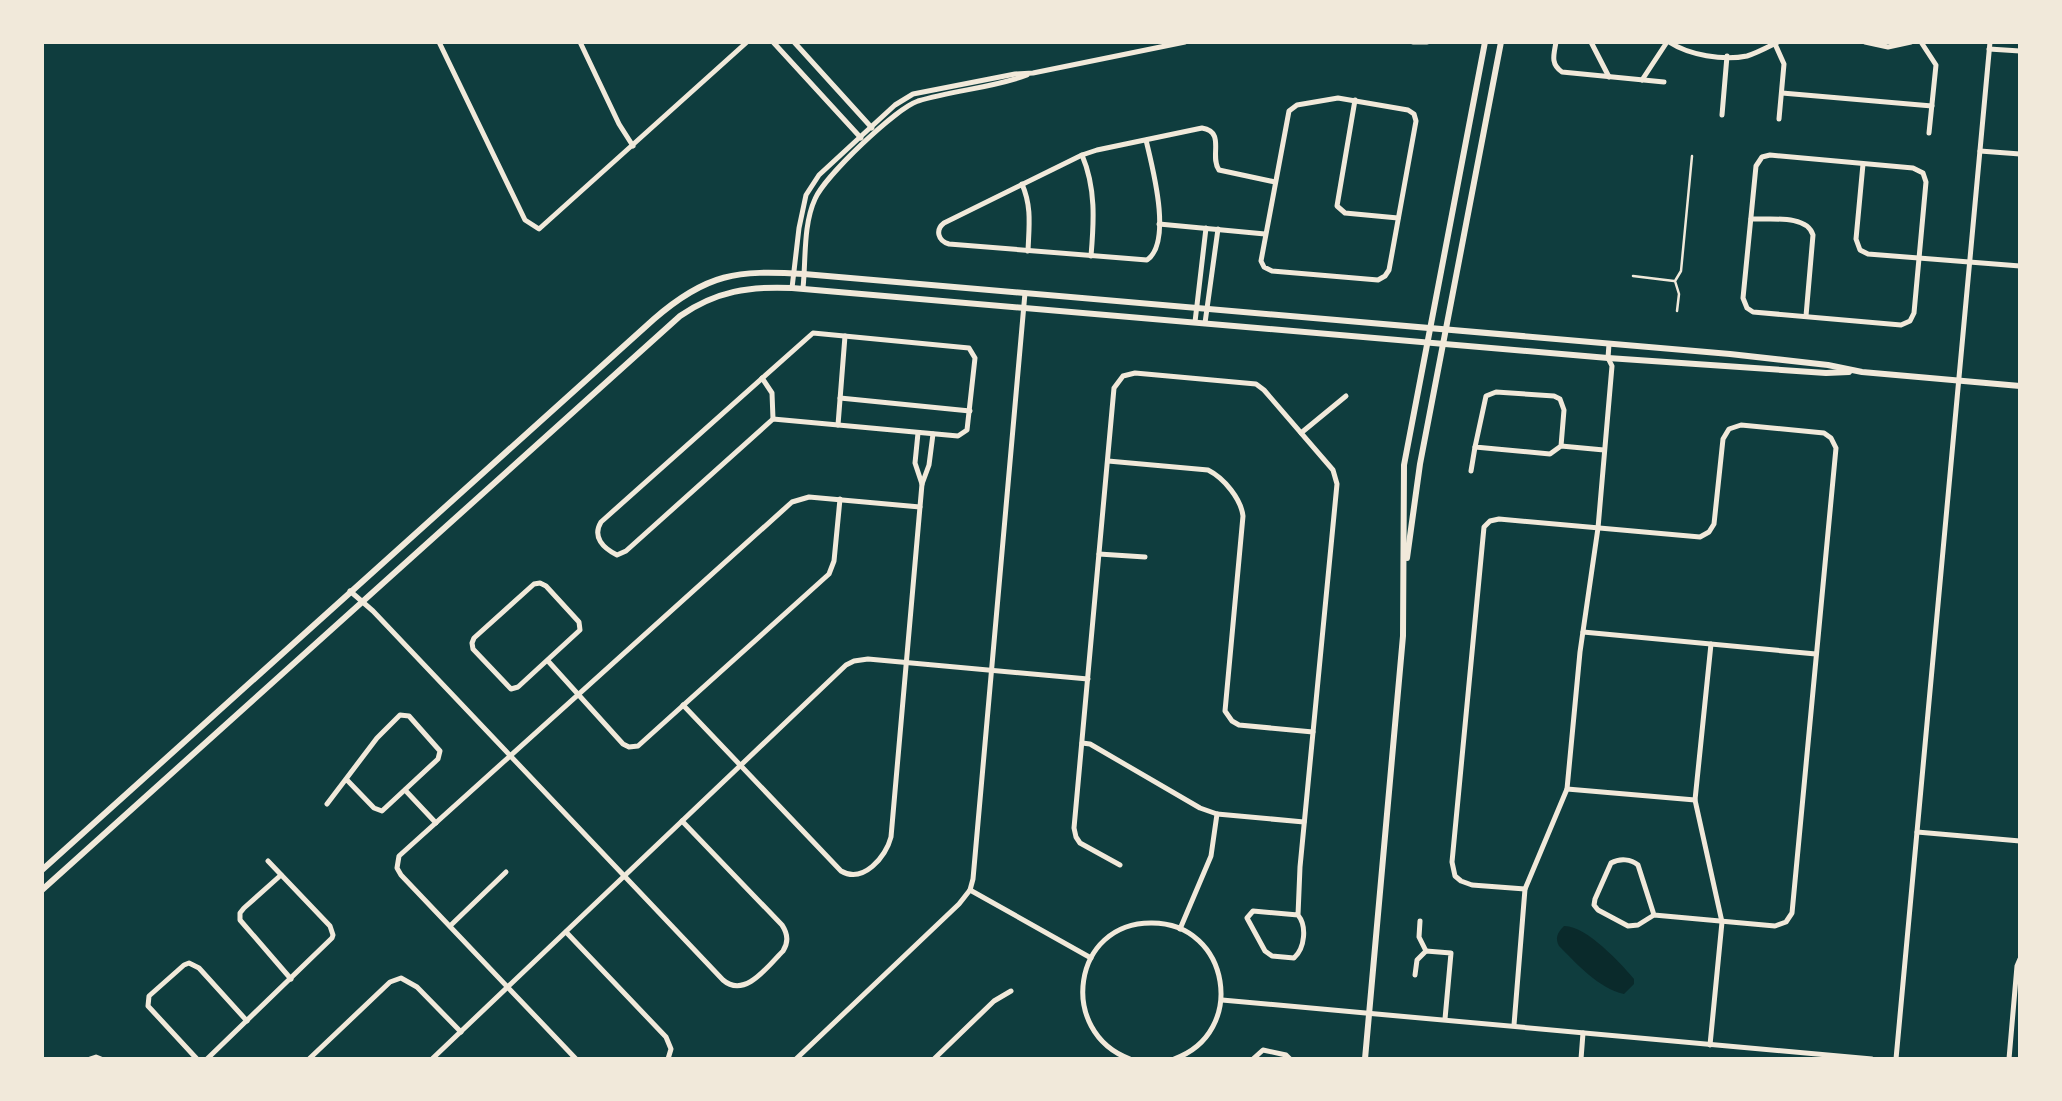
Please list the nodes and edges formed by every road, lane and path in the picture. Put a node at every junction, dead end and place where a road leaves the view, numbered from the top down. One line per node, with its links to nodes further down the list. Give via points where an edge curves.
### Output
1 (439, 42): 36 (street, via 525,220 534,227 541,228)
2 (580, 42): 36 (street)
3 (747, 42): 36 (street)
4 (773, 42): 33 (street)
5 (794, 42): 30 (street)
6 (1185, 42): 21 (street)
7 (1413, 42): 8 (street)
8 (1427, 42)
9 (1485, 42): 71 (street)
10 (1501, 42): 72 (street)
11 (1556, 42): 22 (street, via 1553,60 1562,72)
12 (1591, 42): 22 (street)
13 (1668, 42): 20 (street, via 1692,52); 23 (street)
14 (1865, 42): 15 (street, via 1888,47)
15 (1911, 42)
16 (1921, 42): 27 (street, via 1936,65)
17 (1776, 43): 20 (street, via 1750,55); 25 (street, via 1784,64)
18 (1990, 45): 19 (street); 37 (street)
19 (2020, 51)
20 (1727, 56): 28 (street)
21 (1033, 73): 30 (street, via 913,94); 31 (street, via 916,102)
22 (1609, 77): 23 (street)
23 (1642, 80): 24 (street)
24 (1664, 82)
25 (1782, 93): 27 (street); 29 (street)
26 (1355, 100): 42 (street, via 1334,98 1292,108); 44 (street, via 1408,110 1415,117); 44 (street, via 1337,206 1345,213)
27 (1932, 106): 32 (street)
28 (1722, 115)
29 (1779, 119)
30 (871, 127): 31 (street); 33 (street)
31 (876, 132): 35 (street)
32 (1929, 133)
33 (860, 137): 35 (street); 57 (street, via 819,175 806,195)
34 (1146, 140): 38 (street); 42 (street, via 1208,129 1215,136 1219,170); 46 (street)
35 (865, 143): 58 (street, via 814,200)
36 (633, 146)
37 (1980, 151): 39 (street); 53 (street)
38 (1082, 155): 43 (street); 51 (street, via 1095,208)
39 (2020, 155)
40 (1692, 156): 60 (lane, via 1681,271)
41 (1863, 164): 45 (street, via 1764,155 1756,166); 52 (street, via 1858,247 1868,254); 52 (street, via 1923,173 1926,182)
42 (1275, 182): 49 (street)
43 (1022, 184): 50 (street, via 1031,215); 50 (street, via 944,223 938,232 949,244)
44 (1398, 218): 49 (street, via 1389,270 1378,280 1269,271 1261,261)
45 (1751, 219): 68 (street, via 1801,222 1811,229); 68 (street, via 1745,305 1753,312)
46 (1159, 224): 47 (street); 51 (street, via 1156,250 1147,260)
47 (1206, 228): 48 (street); 55 (street)
48 (1218, 229): 49 (street); 56 (street)
49 (1265, 234)
50 (1028, 251): 51 (street)
51 (1091, 256)
52 (1918, 258): 53 (street); 68 (street, via 1914,313 1907,324)
53 (1969, 261): 54 (street); 83 (street)
54 (2020, 266)
55 (1201, 270): 56 (street); 65 (street)
56 (1213, 270): 66 (street)
57 (794, 273): 58 (street); 61 (street); 105 (street, via 738,273 680,298)
58 (804, 274): 62 (street); 63 (street)
59 (1633, 276): 60 (lane)
60 (1675, 281): 67 (lane)
61 (792, 288): 62 (street); 106 (street, via 729,292 680,316)
62 (803, 288): 64 (street)
63 (1025, 293): 64 (street); 65 (street)
64 (1024, 308): 69 (street); 112 (street)
65 (1196, 308): 66 (street); 69 (street)
66 (1206, 309): 70 (street); 71 (street)
67 (1677, 311)
68 (1806, 316)
69 (1195, 323): 70 (street)
70 (1205, 323): 74 (street)
71 (1430, 329): 72 (street); 74 (street)
72 (1446, 330): 75 (street); 76 (street)
73 (845, 335): 82 (street, via 813,333); 86 (street); 87 (street, via 969,348 975,358)
74 (1426, 342): 75 (street); 104 (street, via 1404,465)
75 (1443, 342): 78 (street); 104 (street)
76 (1609, 344): 77 (street); 78 (street)
77 (1620, 344): 79 (street); 81 (street)
78 (1608, 358): 79 (street); 80 (street)
79 (1619, 359): 80 (street); 81 (street)
80 (1612, 366): 95 (street)
81 (1862, 372): 83 (street)
82 (762, 377): 88 (street, via 772,393); 88 (street, via 601,522 597,539 617,555 626,551)
83 (1958, 380): 84 (street); 129 (street)
84 (2020, 386)
85 (1346, 396): 91 (street)
86 (840, 398): 87 (street); 89 (street)
87 (970, 411): 92 (street, via 969,427 962,435)
88 (773, 419): 89 (street)
89 (838, 425): 90 (street)
90 (918, 433): 92 (street); 98 (street, via 915,463)
91 (1301, 433): 96 (street, via 1256,384 1130,373 1114,388); 116 (street, via 1333,470 1337,484)
92 (933, 434): 98 (street)
93 (1561, 446): 94 (street, via 1550,454); 94 (street, via 1564,410 1560,399 1493,392 1484,398); 95 (street)
94 (1475, 447): 97 (street)
95 (1604, 450): 101 (street)
96 (1108, 461): 102 (street); 116 (street, via 1209,470 1237,499 1243,516 1225,711 1239,725)
97 (1471, 471)
98 (922, 484): 100 (street)
99 (840, 499): 100 (street); 114 (street, via 792,502); 115 (street, via 829,574)
100 (920, 507): 111 (street)
101 (1598, 528): 107 (street); 109 (street, via 1703,536 1713,524 1723,439 1729,429 1741,425 1828,436 1836,448); 137 (street, via 1499,519 1482,531 1452,862 1455,876 1466,884)
102 (1099, 554): 103 (street); 113 (street)
103 (1145, 557)
104 (1405, 571): 155 (street)
105 (350, 591): 106 (street); 133 (street)
106 (363, 601): 118 (street); 138 (street)
107 (1583, 632): 108 (street); 121 (street)
108 (1711, 644): 109 (street); 123 (street)
109 (1816, 654): 143 (street, via 1792,913 1779,926)
110 (548, 661): 110 (street, via 512,689 472,646 474,638 538,583 546,586 580,627); 114 (street)
111 (906, 662): 112 (street); 119 (street, via 868,659 846,665); 119 (street, via 890,841 883,855 862,874 841,871)
112 (993, 670): 113 (street); 139 (street)
113 (1088, 679): 117 (street)
114 (578, 695): 115 (street, via 629,747 640,744); 118 (street)
115 (683, 705): 119 (street)
116 (1313, 732): 127 (street)
117 (1082, 743): 125 (street); 132 (street, via 1074,833 1083,845)
118 (510, 756): 128 (street); 136 (street)
119 (740, 765): 126 (street)
120 (347, 780): 122 (street, via 378,811); 122 (street, via 377,738 397,716 404,715 440,754); 124 (street)
121 (1567, 789): 123 (street); 137 (street)
122 (405, 790): 128 (street)
123 (1695, 800): 143 (street)
124 (327, 804)
125 (1217, 814): 127 (street); 145 (street, via 1211,856)
126 (682, 821): 136 (street); 136 (street, via 785,929 787,944 775,959 745,985 727,983)
127 (1304, 822): 140 (street)
128 (436, 823): 144 (street, via 399,856 397,867)
129 (1917, 832): 130 (street); 182 (street)
130 (2020, 841)
131 (268, 861): 135 (street)
132 (1120, 865)
133 (42, 870)
134 (506, 872): 144 (street)
135 (281, 875): 151 (street, via 244,908 240,920); 151 (street, via 330,926 333,935)
136 (624, 876): 146 (street)
137 (1525, 889): 158 (street)
138 (42, 890)
139 (970, 890): 148 (street); 173 (street)
140 (1297, 915): 140 (street, via 1253,911 1247,920 1265,951 1294,958 1301,950 1304,927)
141 (1654, 915): 141 (street, via 1638,865 1621,860 1611,863 1595,899 1596,908 1631,926); 143 (street)
142 (1420, 921): 147 (street, via 1419,937)
143 (1722, 922): 161 (street)
144 (450, 926): 152 (street)
145 (1180, 929): 148 (street, via 1152,923 1123,929 1110,936); 154 (street, via 1208,950 1219,974)
146 (566, 932): 152 (street); 172 (street, via 666,1037 671,1049)
147 (1426, 951): 150 (street, via 1417,960); 156 (street, via 1451,953)
148 (1091, 958): 163 (street, via 1084,975 1084,1010)
149 (2020, 959): 183 (street)
150 (1415, 975)
151 (291, 979): 157 (street)
152 (507, 987): 159 (street); 171 (street)
153 (1011, 991): 164 (street, via 994,1001)
154 (1222, 1000): 155 (street); 176 (street, via 1208,1035)
155 (1370, 1013): 156 (street); 179 (street)
156 (1445, 1019): 158 (street)
157 (247, 1021): 167 (street, via 199,968 184,965 149,996 148,1006); 168 (street)
158 (1514, 1025): 160 (street)
159 (461, 1032): 169 (street, via 417,987 401,978 390,982); 170 (street)
160 (1583, 1032): 161 (street); 180 (street)
161 (1710, 1045): 162 (street)
162 (1779, 1055): 181 (street)
163 (1114, 1056): 175 (street)
164 (936, 1057): 174 (street)
165 (90, 1059): 166 (street)
166 (101, 1059)
167 (197, 1059)
168 (206, 1059)
169 (309, 1059)
170 (432, 1059)
171 (576, 1059)
172 (668, 1059)
173 (796, 1059)
174 (944, 1059)
175 (1130, 1059)
176 (1174, 1059)
177 (1253, 1059): 178 (street, via 1263,1050)
178 (1290, 1059)
179 (1365, 1059)
180 (1581, 1059)
181 (1872, 1059)
182 (1896, 1059)
183 (2009, 1059)

